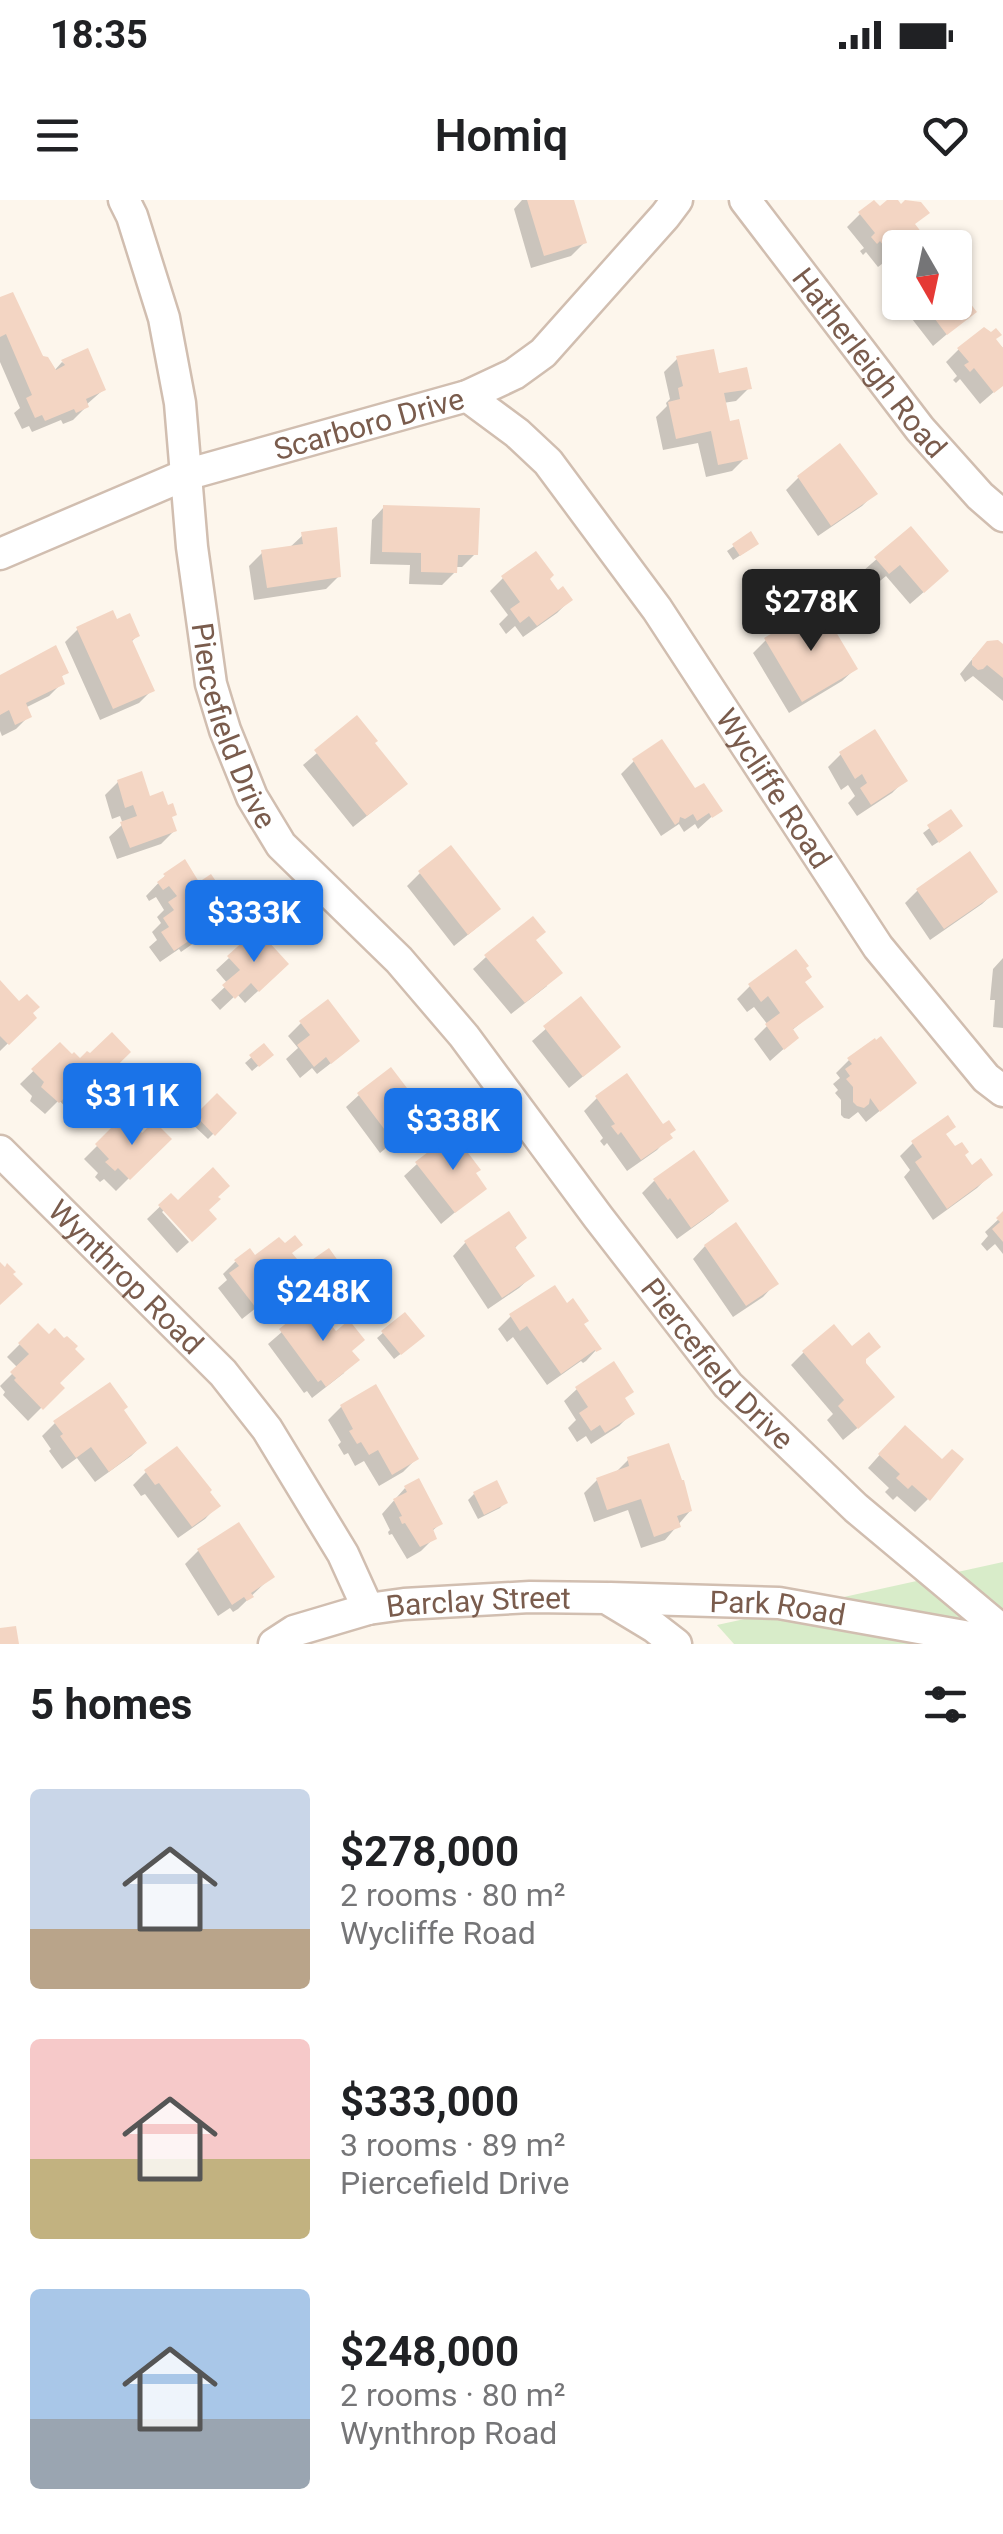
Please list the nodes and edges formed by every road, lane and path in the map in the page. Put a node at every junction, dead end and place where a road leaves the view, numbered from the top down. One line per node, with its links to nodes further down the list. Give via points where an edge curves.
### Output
1 (124, 200): 5 (street, Piercefield Drive, via 164,318)
2 (676, 200): 4 (street, Scarboro Drive, via 542,353)
3 (745, 200): 6 (street, Hatherleigh Road, via 920,429)
4 (467, 396): 5 (street, Scarboro Drive); 8 (street, Wycliffe Road, via 548,462 657,609 878,948)
5 (186, 475): 7 (street, Scarboro Drive); 12 (street, Piercefield Drive, via 211,684 252,797 282,845 399,960 464,1036 728,1386 856,1508)
6 (1003, 516)
7 (0, 554)
8 (1003, 1091)
9 (0, 1150): 11 (street, Wynthrop Road, via 223,1374 296,1476)
10 (606, 1598): 11 (street, Barclay Street); 13 (street, Park Road, via 780,1602); 15 (street, Barclay Street)
11 (368, 1610): 14 (street, Barclay Street, via 294,1631)
12 (1003, 1631)
13 (1003, 1643)
14 (274, 1644)
15 (676, 1644)

